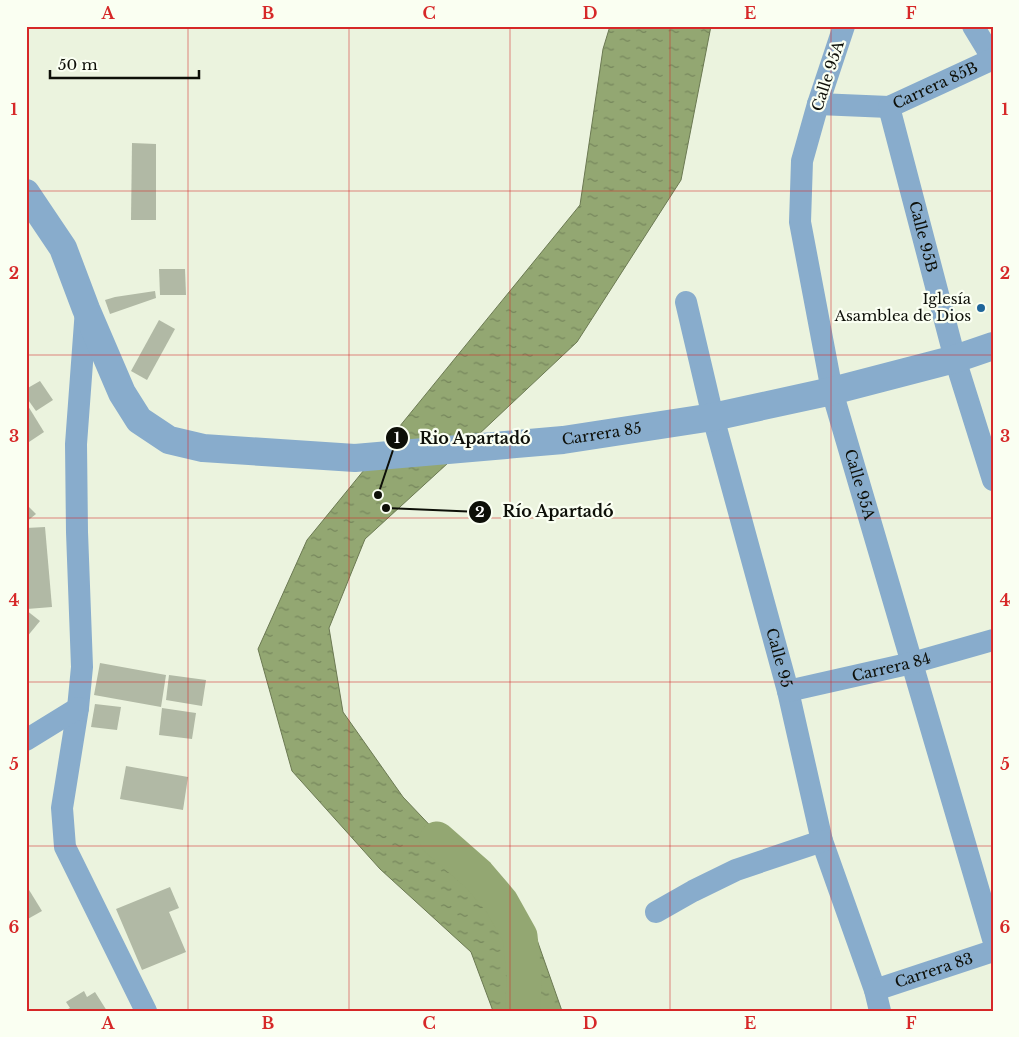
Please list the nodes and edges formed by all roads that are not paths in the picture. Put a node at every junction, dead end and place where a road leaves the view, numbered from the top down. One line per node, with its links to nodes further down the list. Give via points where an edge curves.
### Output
1 (844, 26): 4 (street, Calle 95A)
2 (972, 26): 3 (street)
3 (993, 59): 5 (street, Carrera 85B)
4 (818, 104): 5 (street, Carrera 85B); 11 (street, Calle 95A, via 802,160 800,222)
5 (889, 107): 10 (street, Calle 95B)
6 (26, 192): 8 (street, Carrera 85, via 63,248)
7 (686, 302): 12 (street, Calle 95)
8 (86, 309): 12 (street, Carrera 85, via 122,393 139,420 169,440 203,448 355,458 563,440); 17 (street, via 76,444 82,667)
9 (993, 346): 10 (street, Carrera 85)
10 (955, 360): 11 (street, Carrera 85); 13 (street, Calle 95B)
11 (832, 391): 12 (street, Carrera 85); 15 (street, Calle 95A)
12 (713, 417): 16 (street, Calle 95)
13 (993, 480)
14 (993, 640): 15 (street, Carrera 84)
15 (912, 663): 16 (street, Carrera 84); 21 (street, Calle 95A)
16 (788, 692): 19 (street, Calle 95)
17 (78, 708): 18 (street); 24 (street, via 62,808 66,847)
18 (26, 740)
19 (822, 841): 20 (street, via 736,870); 23 (street, Calle 95)
20 (656, 912)
21 (993, 939)
22 (993, 951): 23 (street, Carrera 83)
23 (878, 1000)
24 (146, 1011)

